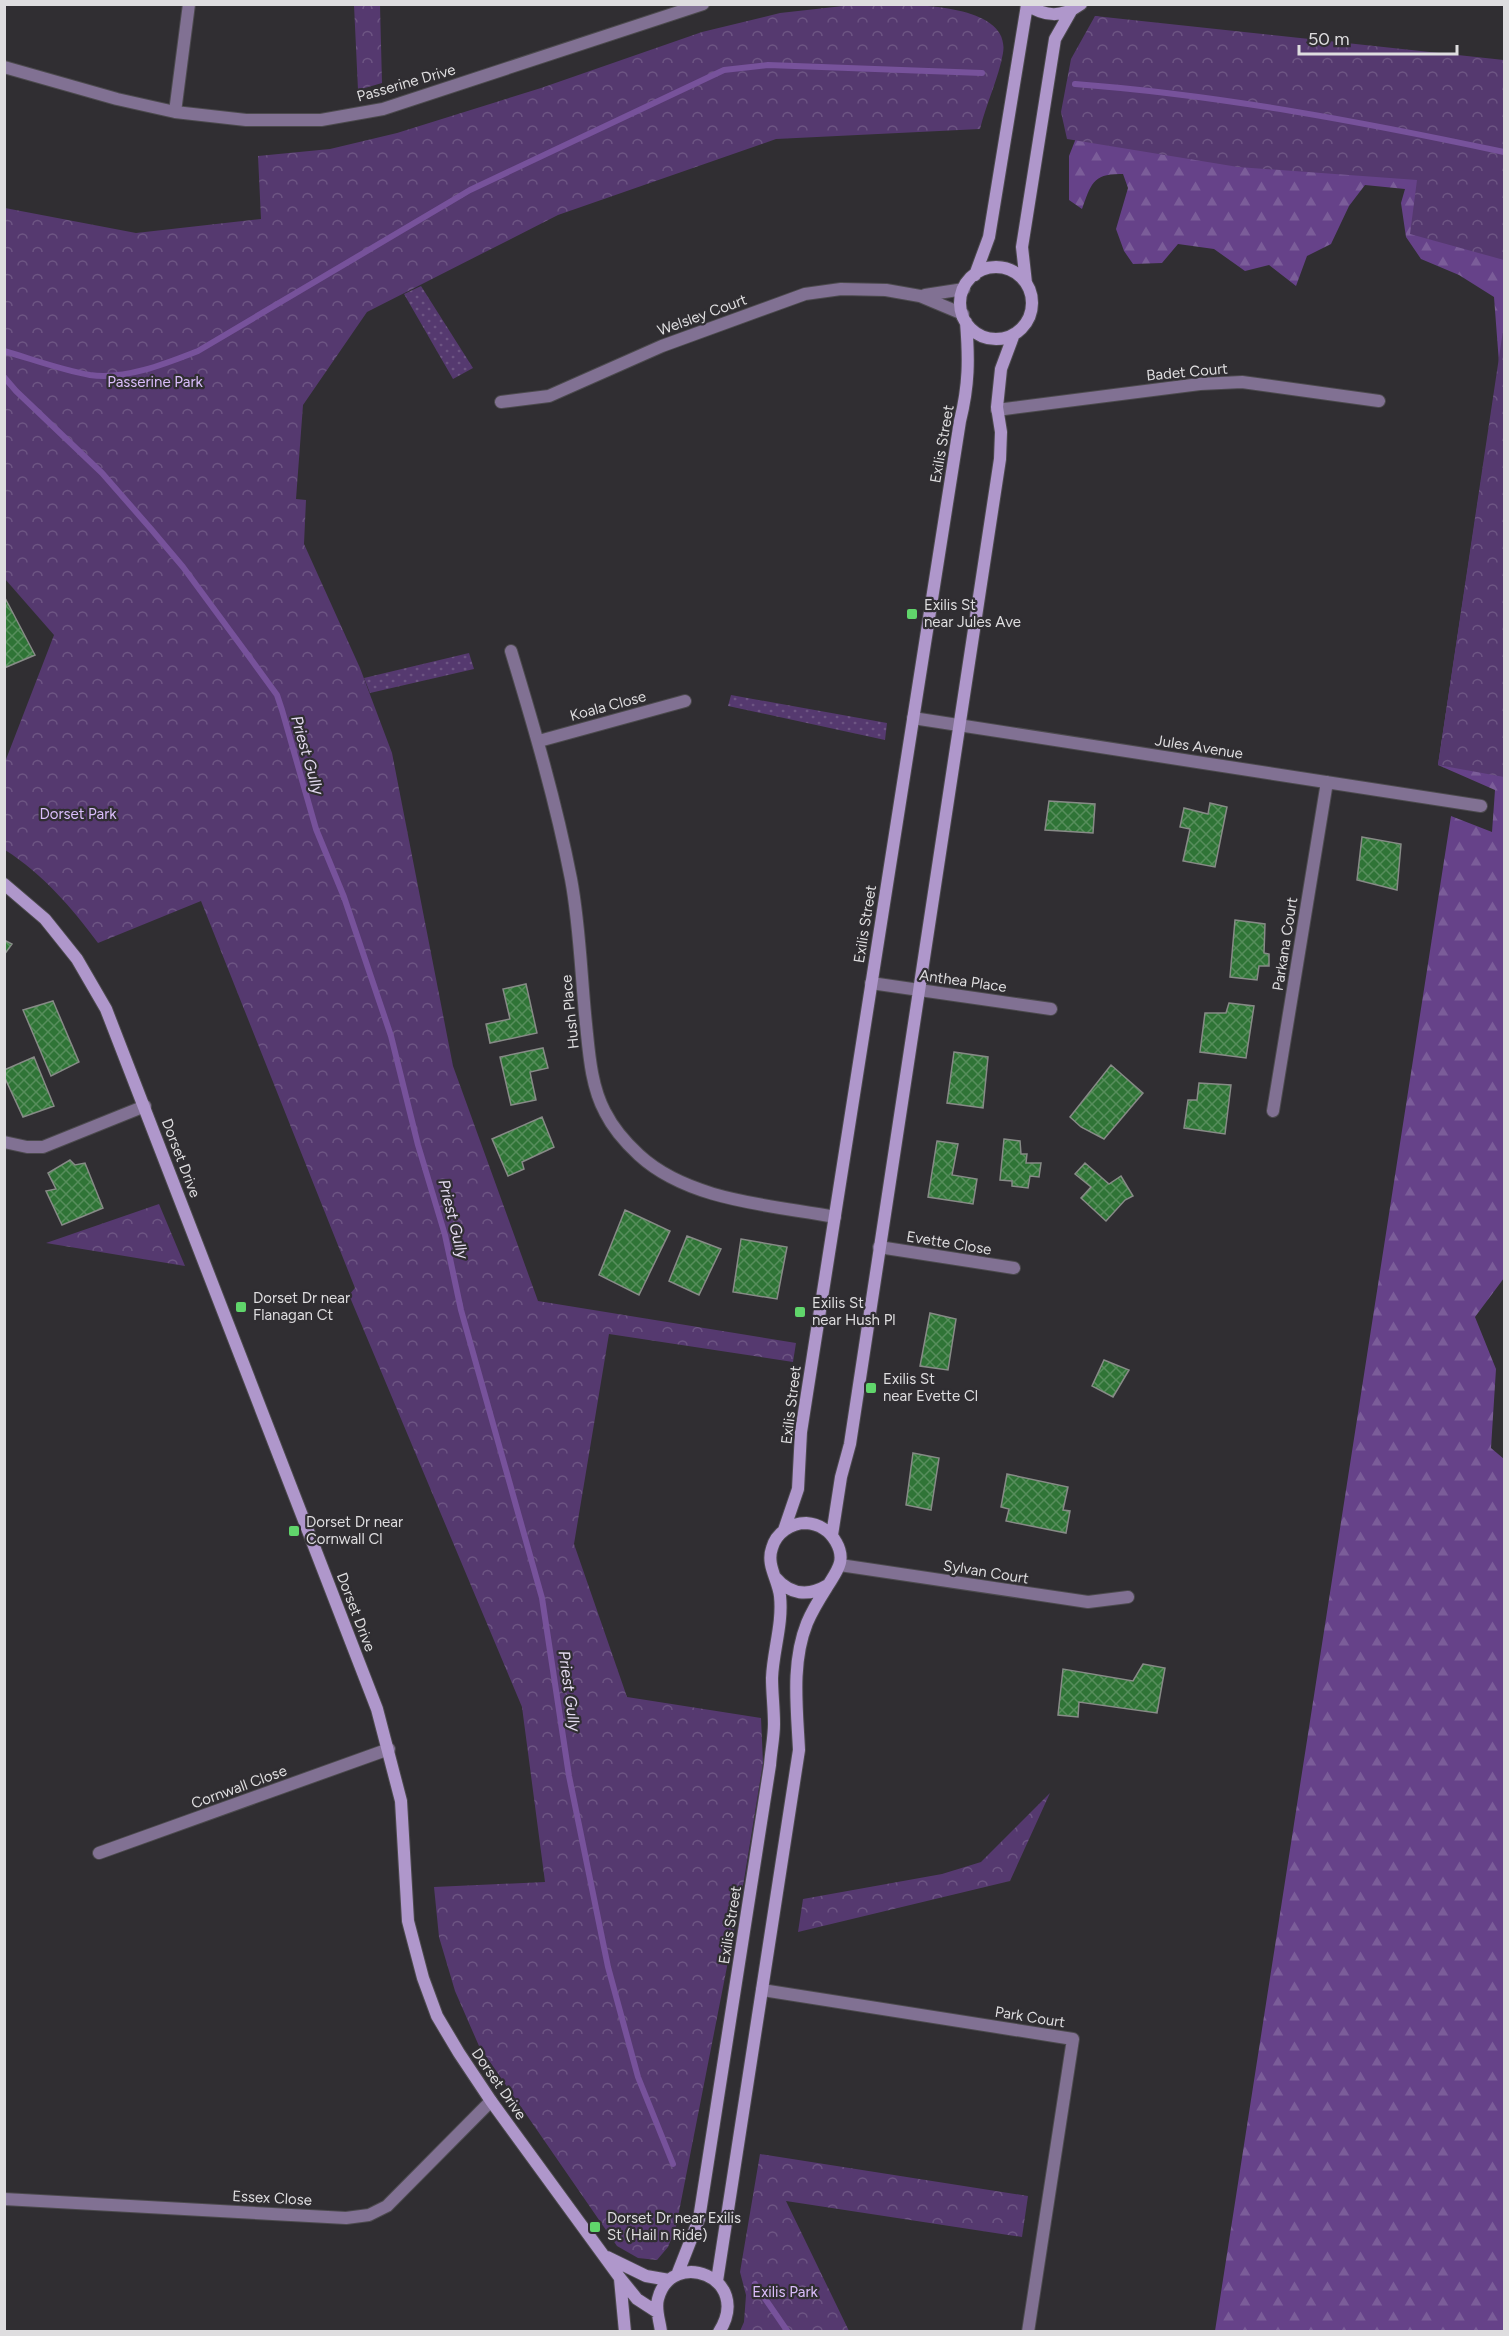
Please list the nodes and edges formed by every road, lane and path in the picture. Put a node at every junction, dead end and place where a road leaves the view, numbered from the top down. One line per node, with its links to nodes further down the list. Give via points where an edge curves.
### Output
1 (189, 4): 6 (street)
2 (703, 4): 6 (street, Passerine Drive, via 383,109 321,120 246,120)
3 (1026, 5): 4 (street, via 1051,15); 7 (street, via 989,237)
4 (1076, 8): 8 (street, via 1054,39 1022,247)
5 (4, 67): 6 (street, Passerine Drive)
6 (175, 112)
7 (975, 274): 8 (street, via 997,267 1018,274); 9 (street)
8 (1026, 283): 12 (street, via 1031,293 1030,316)
9 (963, 289): 10 (street, Welsley Court); 11 (street, Exilis Street)
10 (920, 296): 11 (street, Welsley Court); 14 (street, Welsley Court, via 852,289 805,294 662,346 549,396)
11 (964, 318): 12 (street, via 982,336 1004,338); 18 (street, Exilis Street, via 970,363 968,392 960,421)
12 (1014, 334): 15 (street, via 1001,369)
13 (1379, 401): 15 (street, Badet Court, via 1242,382)
14 (501, 402)
15 (997, 410): 19 (street, via 1000,459)
16 (511, 651): 20 (street, Hush Place)
17 (685, 701): 20 (street, Koala Close)
18 (913, 718): 19 (street, Jules Avenue); 24 (street, Exilis Street)
19 (959, 725): 21 (street, Jules Avenue); 25 (street)
20 (539, 741): 30 (street, Hush Place, via 572,888 588,1048 604,1112 640,1156 687,1185 708,1193)
21 (1327, 782): 22 (street, Jules Avenue); 28 (street, Parkana Court)
22 (1481, 806)
23 (4, 884): 27 (street, Dorset Drive, via 45,919 77,959 106,1009)
24 (871, 983): 25 (street, Anthea Place); 30 (street, Exilis Street)
25 (919, 990): 26 (street, Anthea Place); 31 (street)
26 (1050, 1009)
27 (145, 1106): 29 (street, via 43,1147); 39 (street, Dorset Drive, via 378,1709)
28 (1273, 1111)
29 (4, 1142)
30 (835, 1217): 33 (street, Exilis Street, via 801,1432 798,1489)
31 (879, 1247): 32 (street, Evette Close); 34 (street, via 850,1444)
32 (1014, 1269)
33 (784, 1530): 34 (street, via 793,1525 814,1524); 36 (street, Exilis Street, via 772,1546)
34 (832, 1535): 35 (street)
35 (840, 1565): 37 (street); 38 (street, Sylvan Court, via 1088,1602)
36 (774, 1576): 37 (street, via 793,1592 817,1591); 46 (street, Exilis Street, via 780,1596 772,1676 774,1725 770,1765 699,2219)
37 (828, 1585): 41 (street, via 807,1623 799,1651 799,1750)
38 (1128, 1597)
39 (389, 1749): 40 (street, Cornwall Close); 42 (street, Dorset Drive, via 401,1801 408,1921 423,1978 437,2016)
40 (99, 1853)
41 (762, 1990): 47 (street); 51 (street, Park Court, via 1073,2039)
42 (491, 2101): 43 (street, Essex Close, via 387,2206 369,2215 346,2218); 44 (street, Dorset Drive)
43 (4, 2199)
44 (606, 2257): 45 (street, Dorset Drive); 46 (street, Dorset Drive, via 646,2276)
45 (620, 2278): 48 (street, Dorset Drive); 49 (street)
46 (673, 2278): 47 (street, via 698,2272); 48 (street, Exilis Street, via 657,2301)
47 (717, 2281): 50 (street, via 726,2293 729,2307)
48 (661, 2325)
49 (625, 2331)
50 (720, 2331)
51 (1028, 2331)

